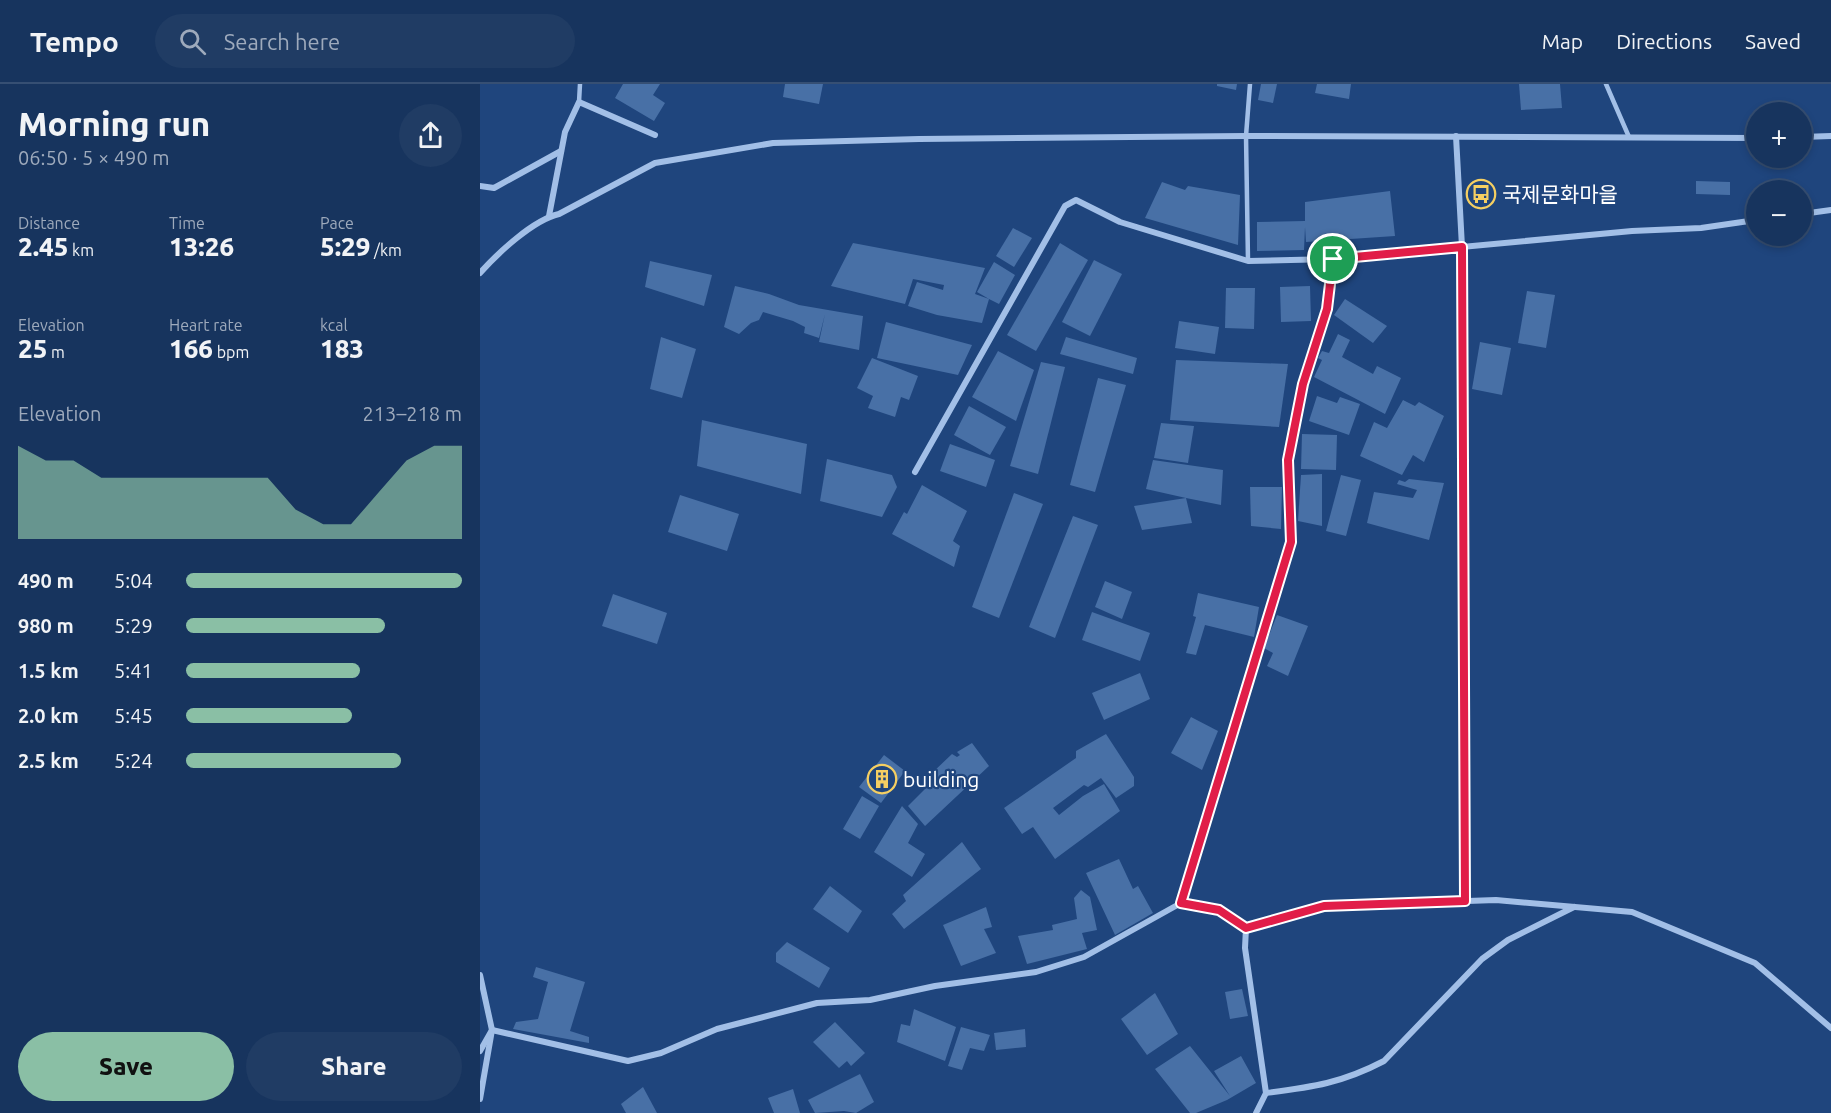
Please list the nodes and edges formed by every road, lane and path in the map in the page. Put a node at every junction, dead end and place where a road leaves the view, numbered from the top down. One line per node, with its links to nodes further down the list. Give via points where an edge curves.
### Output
1 (580, 84): 4 (lane)
2 (1250, 84): 6 (lane)
3 (1606, 84): 9 (lane)
4 (579, 102): 5 (street); 12 (street)
5 (655, 135)
6 (1246, 136): 7 (street); 16 (street, via 773,143 655,163); 20 (lane)
7 (1456, 136): 9 (street); 18 (street)
8 (1831, 136): 10 (street)
9 (1629, 137): 11 (street)
10 (1812, 137)
11 (1746, 138)
12 (561, 151): 13 (street, via 494,188); 16 (street)
13 (480, 186)
14 (1831, 210): 15 (street)
15 (1812, 213)
16 (549, 216): 21 (street)
17 (1746, 221): 18 (street)
18 (1462, 247): 19 (street); 23 (street)
19 (1333, 259): 20 (street); 24 (lane, via 1327,309 1303,384 1288,460 1291,542)
20 (1248, 261): 22 (street, via 1120,222 1076,200 1065,206)
21 (480, 273)
22 (915, 472)
23 (1465, 901): 25 (street); 26 (street, via 1324,906)
24 (1181, 903): 26 (street, via 1219,910); 29 (street, via 1084,957 1036,972 870,1000 818,1004 717,1029 661,1053 628,1061)
25 (1574, 906): 28 (street, via 1632,912 1755,963); 31 (street, via 1508,940 1482,959 1384,1061 1329,1084)
26 (1246, 928): 31 (street, via 1245,948)
27 (480, 975): 29 (street)
28 (1831, 1028)
29 (492, 1030): 30 (street); 32 (street)
30 (480, 1051)
31 (1266, 1093): 33 (street)
32 (480, 1099)
33 (1256, 1113)

